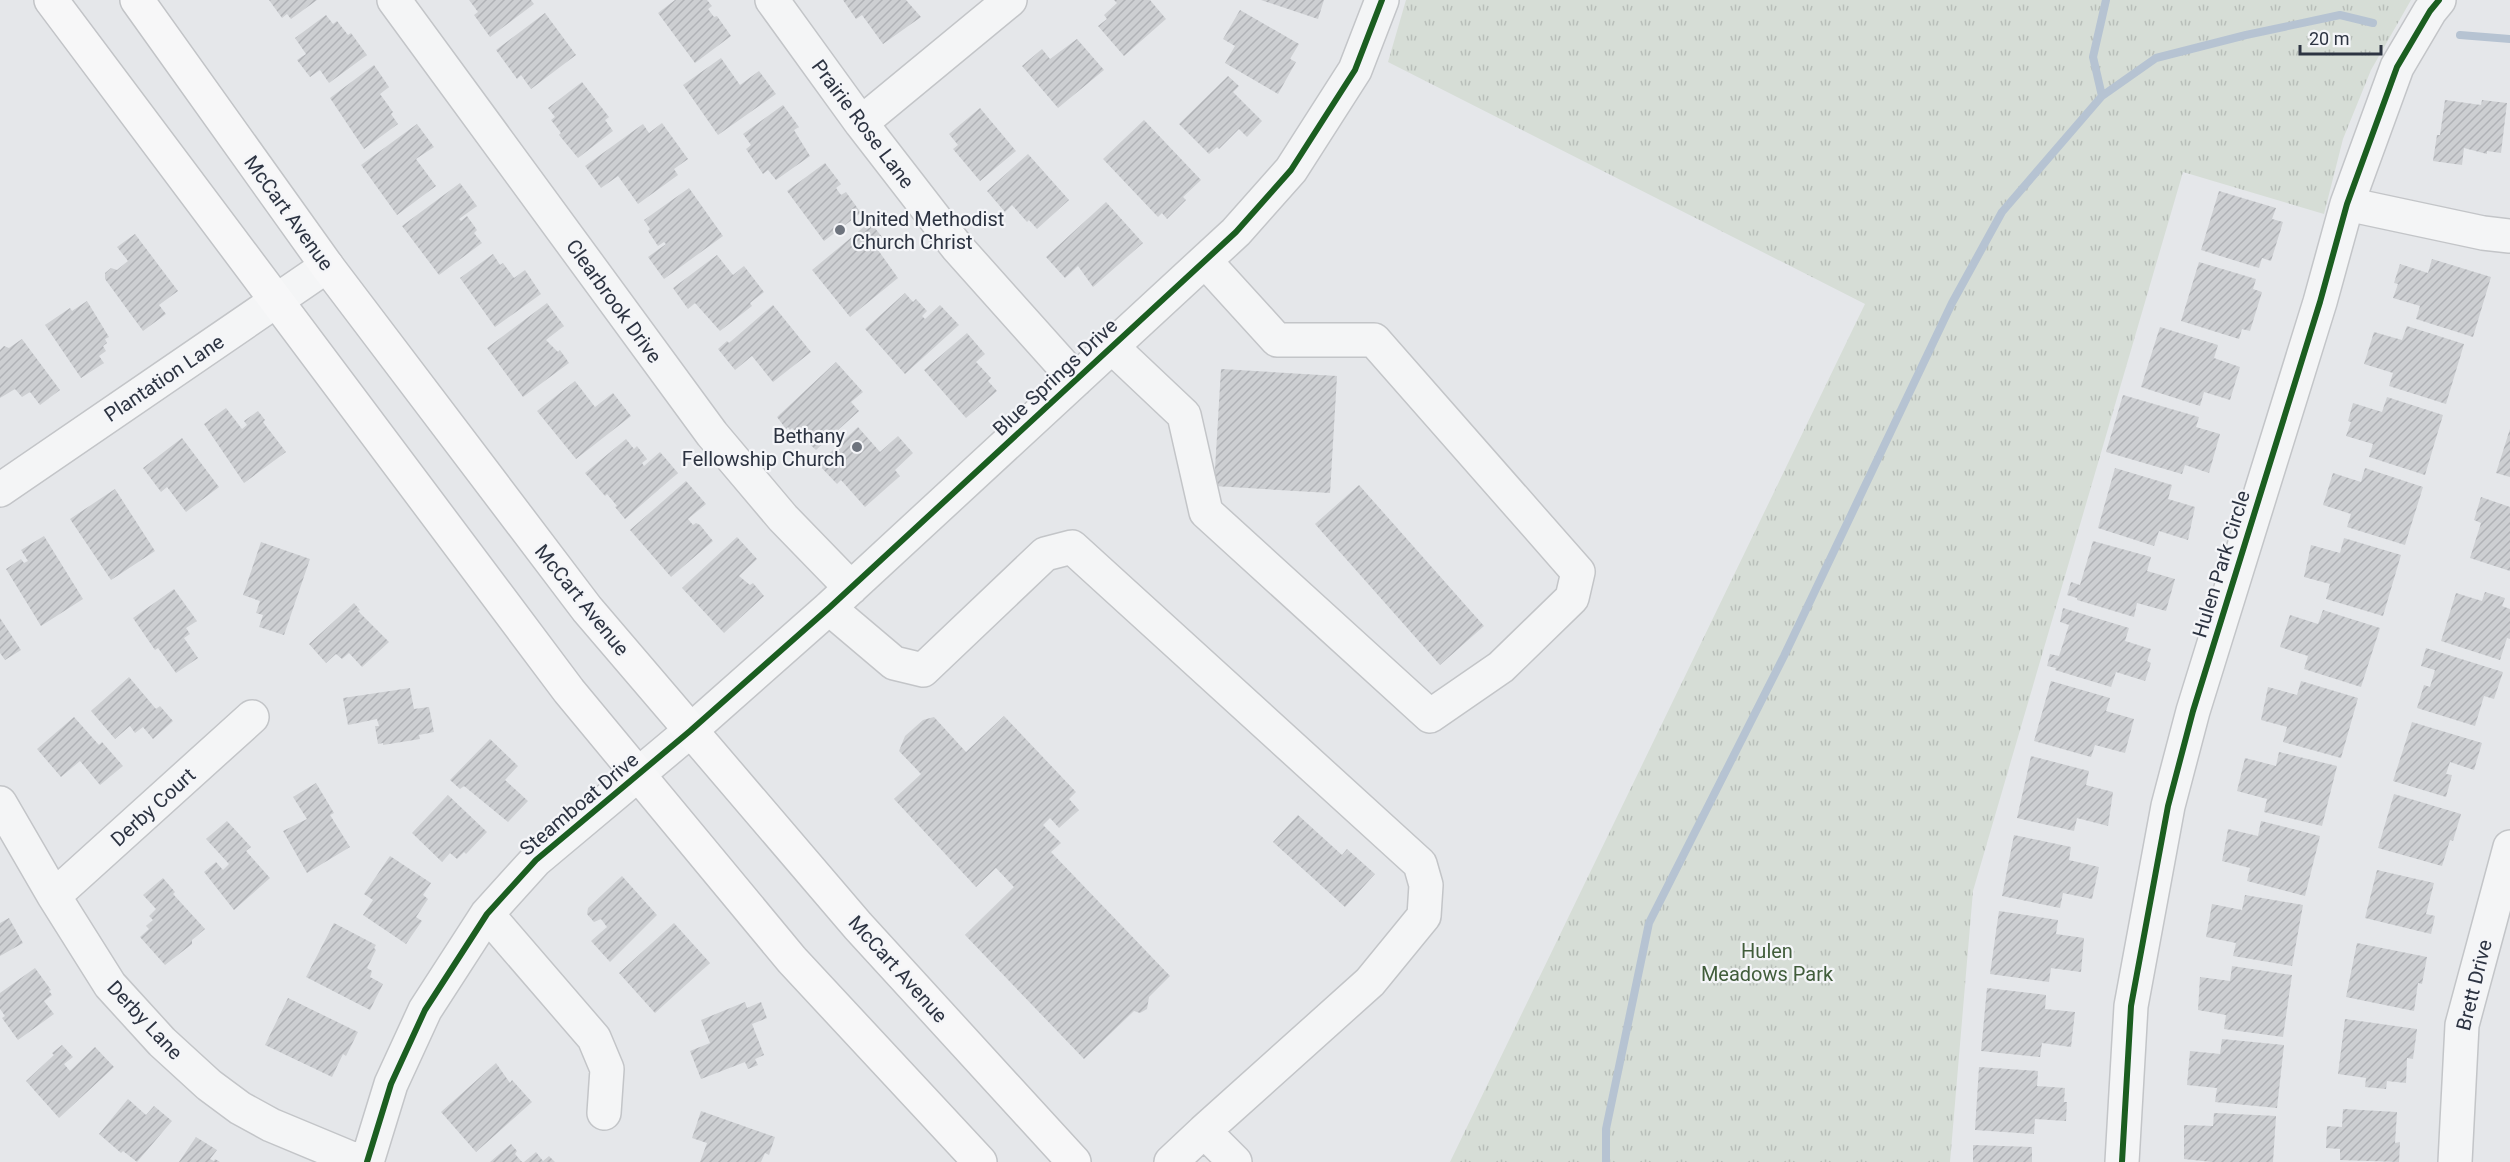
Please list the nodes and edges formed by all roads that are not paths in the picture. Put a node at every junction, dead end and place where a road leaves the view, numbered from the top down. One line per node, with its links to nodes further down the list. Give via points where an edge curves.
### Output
1 (51, 0): 13 (main road)
2 (137, 0): 12 (main road, McCart Avenue)
3 (394, 0): 17 (street, Clearbrook Drive, via 712,434 783,518)
4 (772, 0): 8 (street, Prairie Rose Lane)
5 (1010, 0): 8 (street)
6 (1382, 0): 11 (street, Blue Springs Drive, via 1355,70 1291,170)
7 (2439, 0): 9 (street, Hulen Park Circle, via 2397,67)
8 (861, 123): 15 (street, Prairie Rose Lane, via 957,247)
9 (2347, 204): 10 (street); 33 (street, Hulen Park Circle, via 2193,711 2168,806 2131,1006)
10 (2510, 236)
11 (1205, 261): 14 (street, Blue Springs Drive); 14 (street, via 1277,340 1374,340 1578,572 1572,598 1501,667 1430,716 1206,512 1184,415)
12 (327, 266): 13 (street, Plantation Lane); 19 (main road, McCart Avenue, via 587,609)
13 (277, 301): 16 (street, Plantation Lane); 20 (main road, via 569,691)
14 (1112, 346): 15 (street, Blue Springs Drive)
15 (1076, 380): 17 (street, Blue Springs Drive)
16 (0, 490)
17 (840, 598): 19 (street, Blue Springs Drive); 26 (street, Clearbrook Drive, via 894,663 923,670 1045,554 1071,547 1420,864 1426,885 1424,916 1370,982)
18 (252, 717): 23 (street, Derby Court)
19 (690, 731): 20 (street, Steamboat Drive); 30 (main road, McCart Avenue, via 858,926)
20 (639, 775): 24 (street, Steamboat Drive, via 536,860); 29 (main road, via 792,960)
21 (0, 803): 23 (street, Derby Lane)
22 (2510, 847): 34 (street, Brett Drive, via 2462,1025)
23 (54, 897): 27 (street, Derby Lane, via 110,985 162,1042 209,1085 271,1125)
24 (487, 914): 25 (street, via 594,1038 607,1069); 28 (street, Steamboat Drive, via 425,1010 391,1084)
25 (604, 1113)
26 (1204, 1131): 31 (street); 32 (street)
27 (360, 1162)
28 (367, 1162)
29 (980, 1162)
30 (1074, 1162)
31 (1171, 1162)
32 (1234, 1162)
33 (2122, 1162)
34 (2455, 1162)

